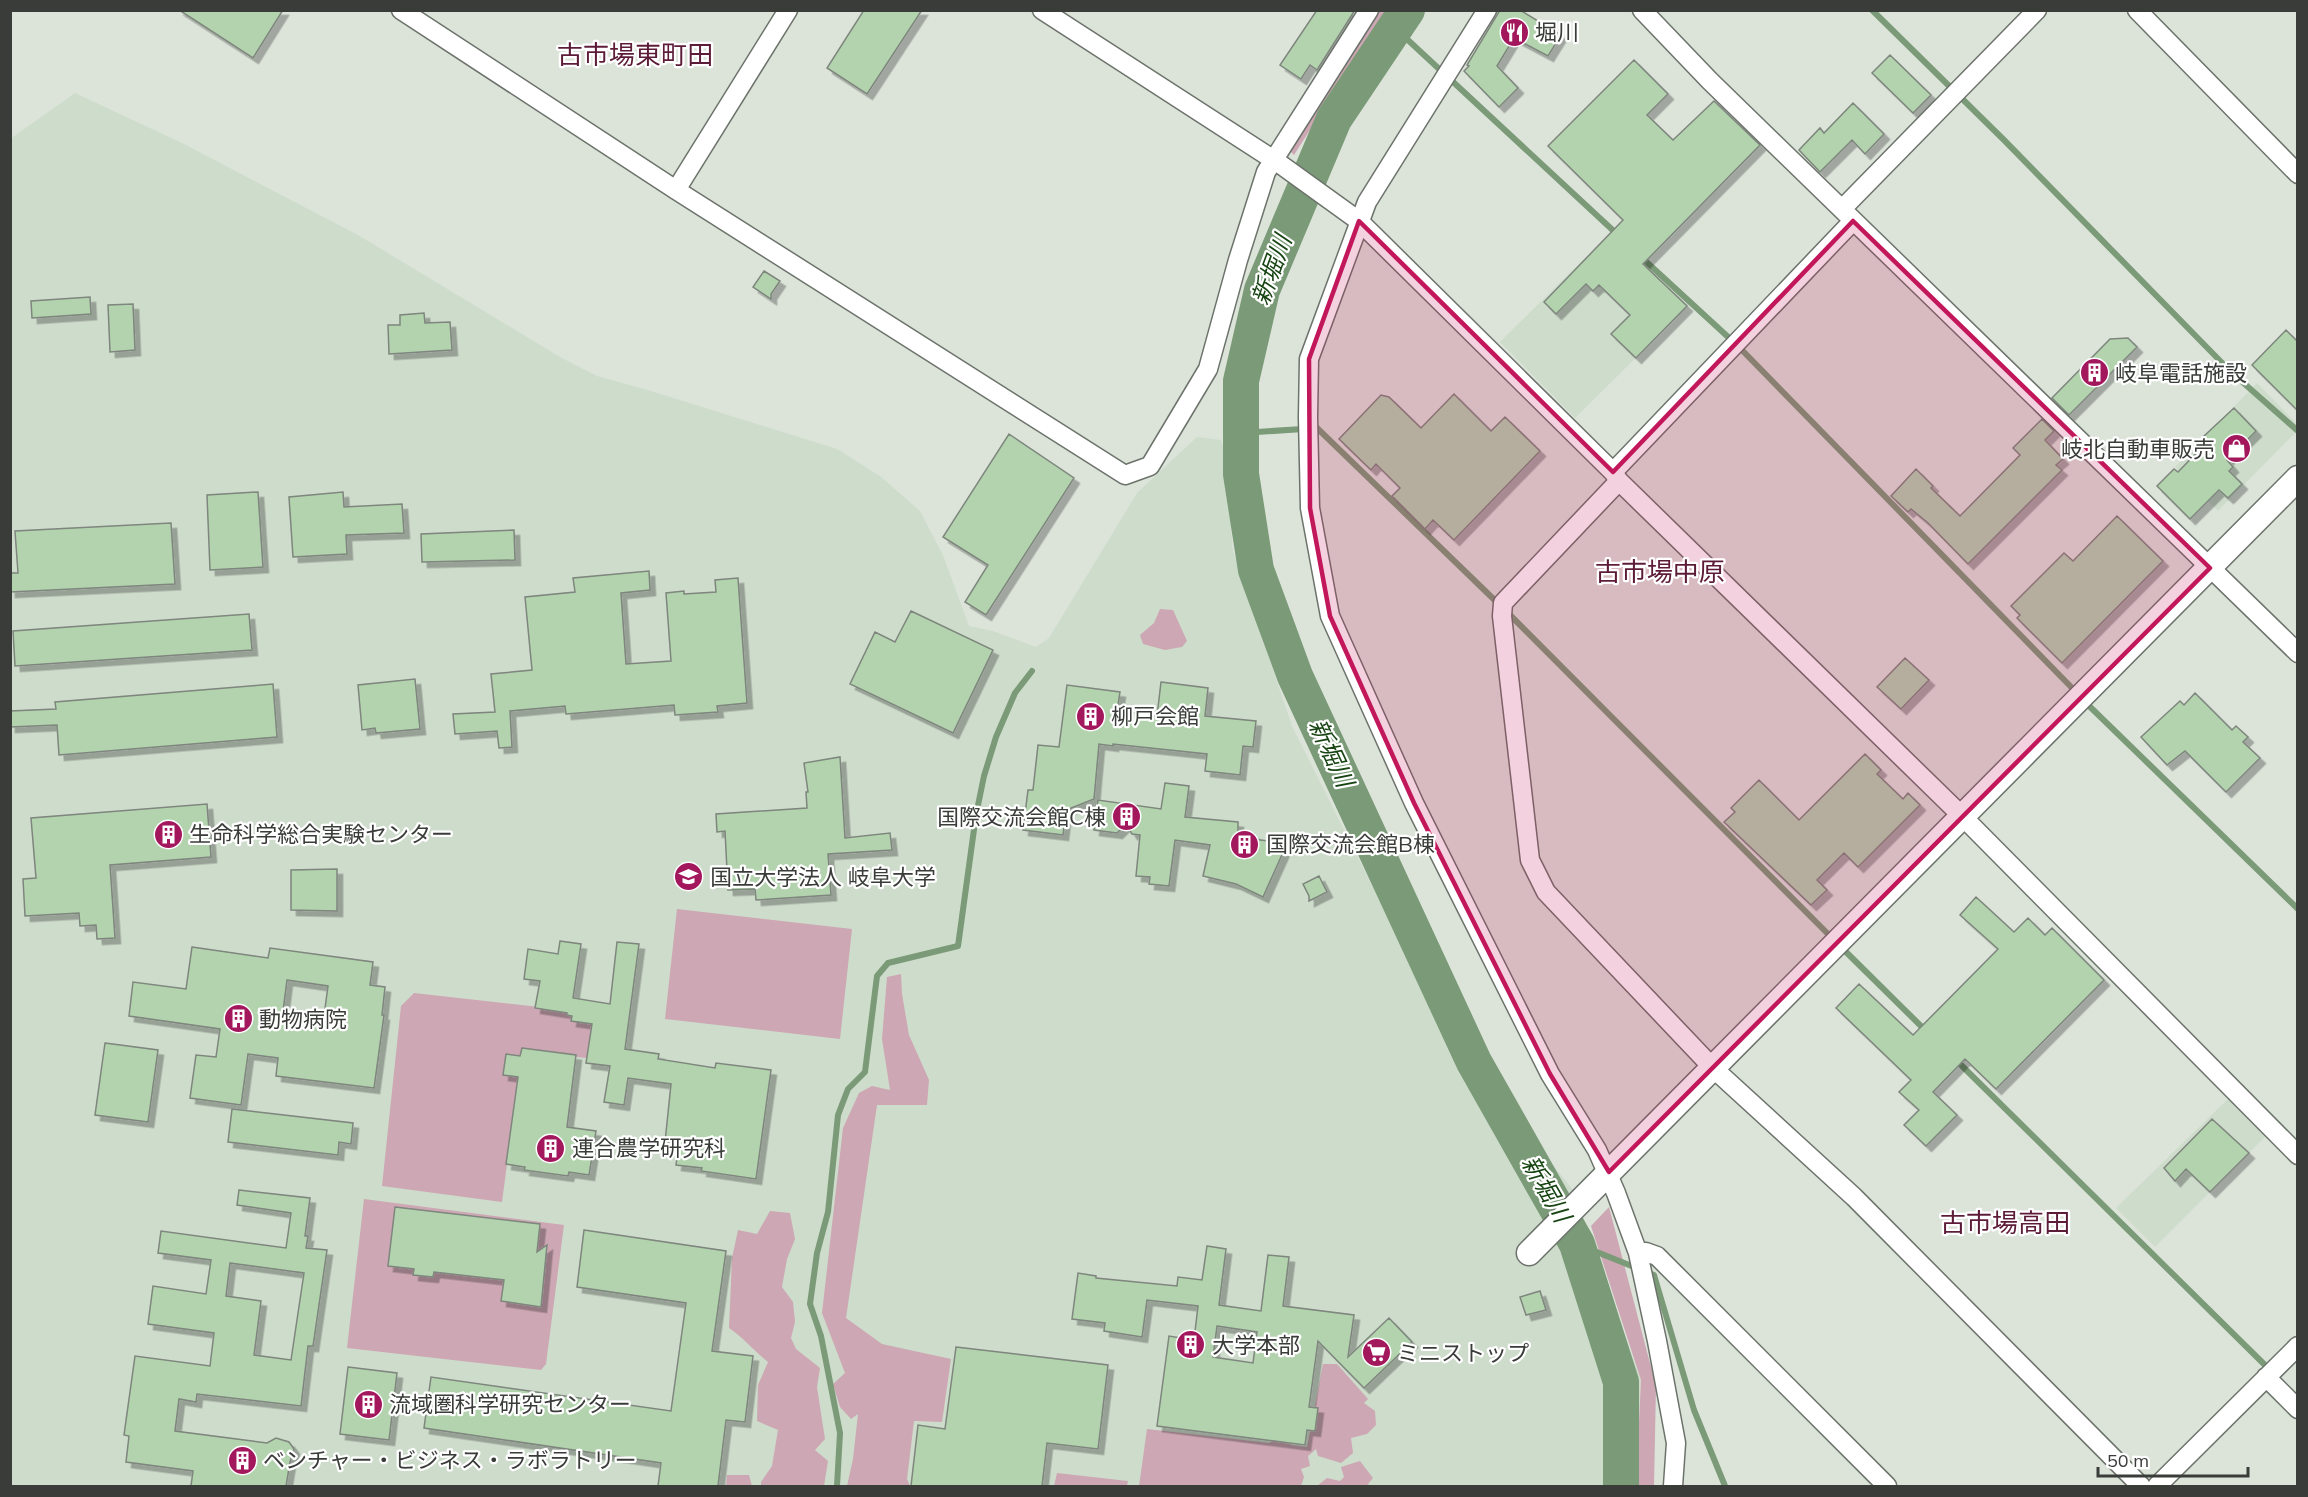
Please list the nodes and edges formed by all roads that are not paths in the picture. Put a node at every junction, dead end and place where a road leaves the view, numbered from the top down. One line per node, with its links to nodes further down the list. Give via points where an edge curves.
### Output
1 (400, 10): 11 (street)
2 (788, 10): 11 (street)
3 (1042, 10): 9 (street)
4 (1369, 10): 9 (street)
5 (1487, 10): 13 (street)
6 (1642, 10): 12 (street)
7 (2037, 10): 12 (street)
8 (2137, 10): 10 (street)
9 (1276, 163): 11 (street, via 1266,172 1208,369 1150,466 1125,475); 13 (street)
10 (2298, 174)
11 (676, 190)
12 (1848, 215): 14 (street); 16 (street)
13 (1355, 218): 14 (street); 21 (street, via 1310,359 1310,508 1330,616 1414,803)
14 (1616, 476): 18 (street); 19 (street, via 1503,603 1530,860 1546,892)
15 (2298, 478): 16 (street)
16 (2210, 568): 17 (street); 18 (street)
17 (2298, 653)
18 (1962, 816): 19 (street); 20 (street)
19 (1713, 1068): 21 (street); 29 (street, via 1854,1197)
20 (2298, 1155)
21 (1605, 1176): 22 (street); 23 (street)
22 (1530, 1253)
23 (1638, 1253): 27 (street, via 1676,1443); 28 (street, via 1657,1256)
24 (2298, 1346): 25 (street)
25 (2266, 1377): 26 (street); 30 (street)
26 (2298, 1409)
27 (1673, 1486)
28 (1887, 1486)
29 (2141, 1486)
30 (2157, 1486)

